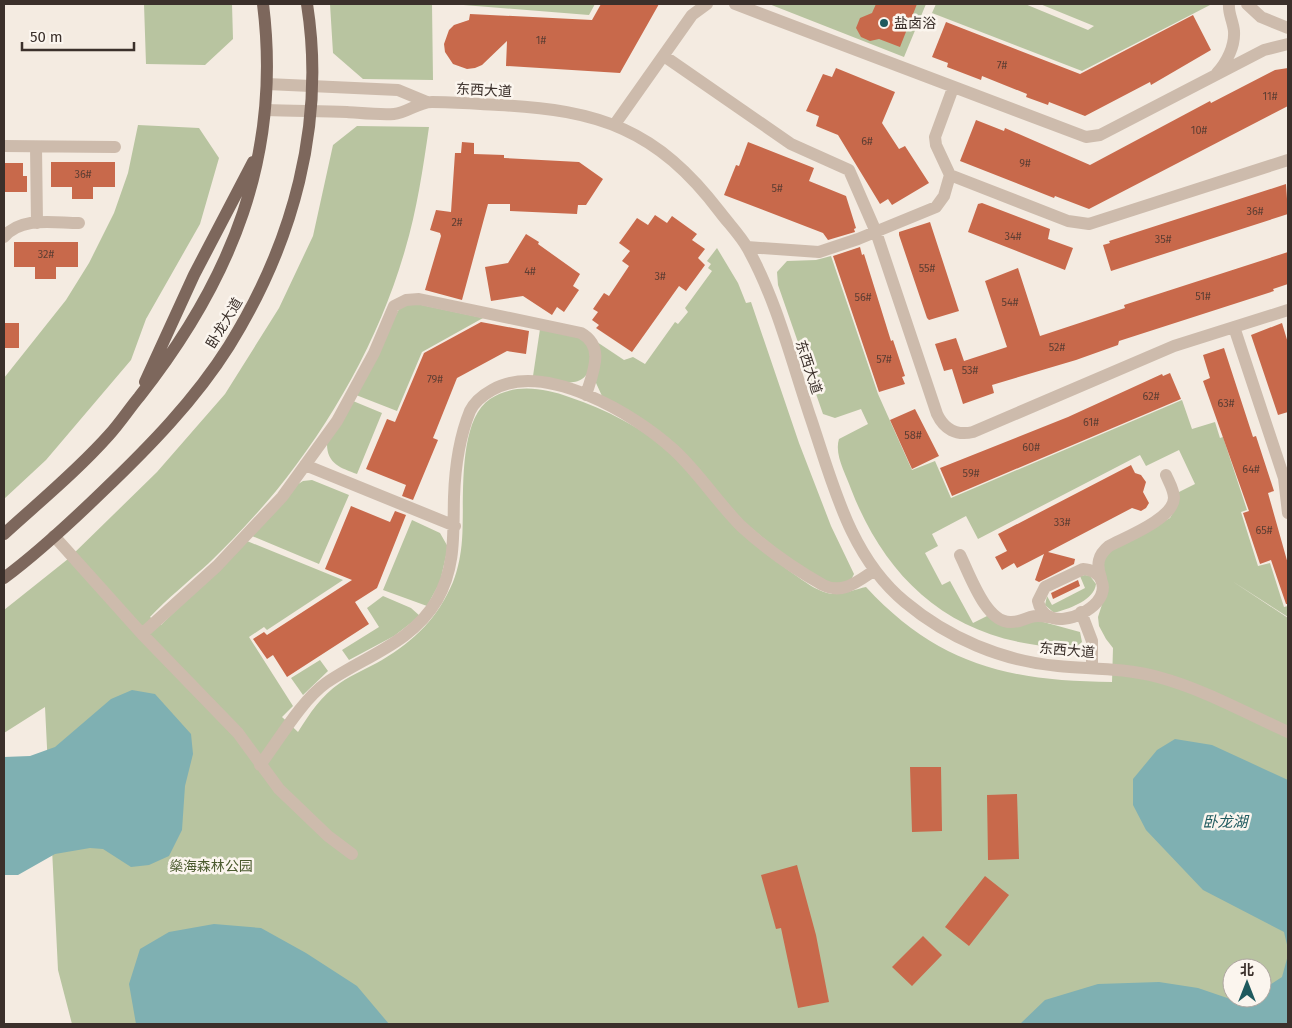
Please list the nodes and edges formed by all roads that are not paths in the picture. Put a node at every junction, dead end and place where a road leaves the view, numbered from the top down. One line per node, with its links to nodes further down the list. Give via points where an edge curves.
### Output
1 (263, 4): 11 (main road, 卧龙大道)
2 (307, 4): 12 (main road, 卧龙大道)
3 (707, 4): 9 (street, via 692,15)
4 (734, 4): 13 (street)
5 (1228, 4): 10 (street, via 1234,30 1233,43 1223,67)
6 (1247, 4): 7 (street, via 1261,18)
7 (1288, 28)
8 (1288, 44): 10 (street, via 1270,48)
9 (664, 56): 17 (street); 26 (street, via 791,144 848,170)
10 (1215, 76): 13 (street, via 1092,137 1080,136)
11 (267, 84): 12 (street); 15 (main road, 卧龙大道)
12 (313, 86): 14 (street, via 398,90); 16 (main road, 卧龙大道)
13 (953, 88): 23 (street, via 935,137)
14 (427, 102): 16 (street, 东西大道, via 397,114); 17 (street, 东西大道, via 562,110)
15 (266, 110): 16 (street, 东西大道); 19 (main road, 卧龙大道)
16 (312, 111): 38 (main road, 卧龙大道, via 298,191 280,244 228,347 193,395 138,458)
17 (615, 124): 28 (street, 东西大道, via 669,157 704,190)
18 (4, 146): 20 (street)
19 (261, 146): 32 (main road, via 194,274); 32 (main road, 卧龙大道, via 251,192 221,272 162,369)
20 (36, 147): 21 (street); 24 (street)
21 (115, 147)
22 (1288, 160): 23 (street, via 1089,224 1068,221)
23 (950, 175): 26 (street, via 944,196 936,207)
24 (37, 223): 25 (street); 27 (street, via 17,226)
25 (79, 223)
26 (876, 232): 28 (street, via 819,252); 30 (street, via 937,414 942,424 956,433 973,432 1174,346)
27 (4, 237)
28 (747, 247): 40 (street, 东西大道, via 780,327 841,509)
29 (1288, 310): 30 (street)
30 (1234, 327): 35 (street, via 1284,478)
31 (586, 395): 33 (street, via 596,353 593,342 581,333 418,299 406,300 394,306 389,314 374,353 337,421); 36 (street, via 527,380 510,382 482,396 470,411 462,434 456,473); 40 (street, via 623,413 658,436 692,468 740,524 797,571 830,589 843,589)
32 (138, 398): 37 (main road, 卧龙大道, via 109,435)
33 (305, 465): 36 (street); 45 (street, via 282,497 217,566)
34 (1166, 476): 42 (street, via 1174,496 1170,510 1102,552 1098,567)
35 (1288, 513)
36 (454, 526): 48 (street, via 452,559 439,597 418,626 325,684)
37 (4, 534)
38 (54, 536): 41 (main road, 卧龙大道); 45 (street)
39 (960, 555): 44 (street, via 994,617 1015,622 1032,615)
40 (875, 570): 46 (street, 东西大道, via 903,601 937,627 971,644 1011,658 1054,666)
41 (4, 578)
42 (1101, 578): 43 (street, via 1098,601); 44 (street, via 1094,571 1083,569 1046,587 1038,601 1040,609)
43 (1081, 612): 44 (street, via 1063,620); 46 (street, via 1092,641)
44 (1048, 617)
45 (142, 634): 48 (street, via 238,733)
46 (1092, 668): 47 (street, 东西大道, via 1123,669 1172,682)
47 (1288, 732)
48 (260, 765): 49 (street, via 302,812)
49 (352, 854)

